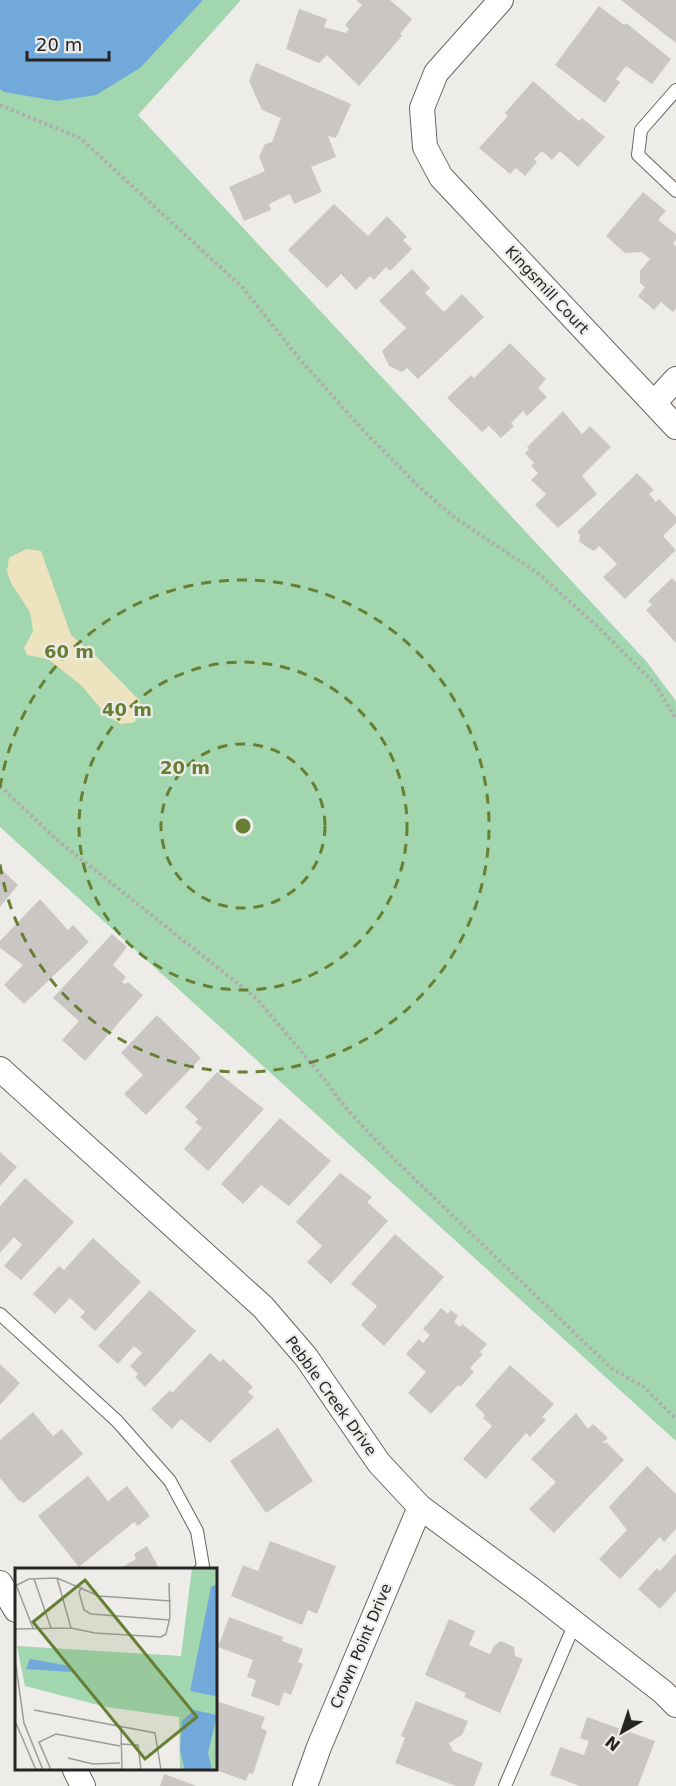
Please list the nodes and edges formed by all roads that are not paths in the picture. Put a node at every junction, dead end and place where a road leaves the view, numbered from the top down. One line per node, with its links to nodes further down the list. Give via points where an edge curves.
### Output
1 (501, 0): 5 (street, Kingsmill Court, via 436,74 422,108 425,147 441,177)
2 (676, 90): 3 (lane, via 641,130 638,155)
3 (676, 191)
4 (676, 380): 5 (street)
5 (654, 403): 6 (street, Kingsmill Court)
6 (676, 427)
7 (0, 1069): 9 (street, Pebble Creek Drive, via 263,1307 306,1357 379,1464)
8 (0, 1314): 10 (lane, via 117,1421 170,1481 197,1531)
9 (420, 1507): 13 (street, Pebble Creek Drive); 17 (street, Crown Point Drive)
10 (202, 1568)
11 (0, 1583): 12 (street)
12 (15, 1608)
13 (575, 1623): 14 (street, Pebble Creek Drive); 18 (lane)
14 (676, 1705)
15 (76, 1771): 16 (street)
16 (83, 1786)
17 (305, 1786)
18 (505, 1786)

